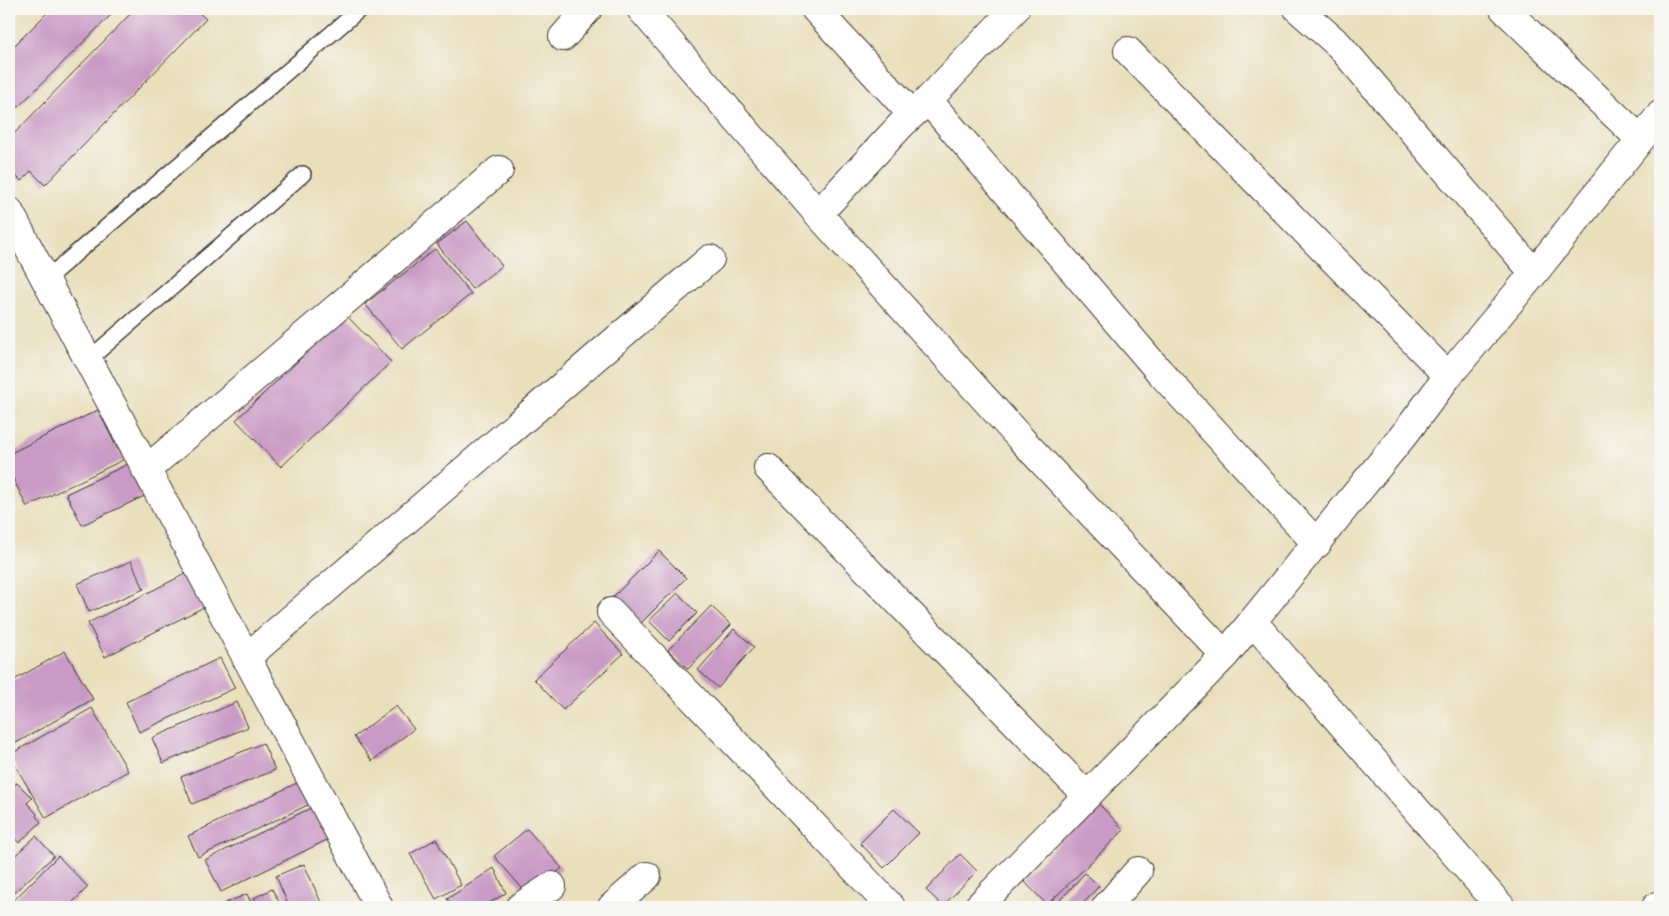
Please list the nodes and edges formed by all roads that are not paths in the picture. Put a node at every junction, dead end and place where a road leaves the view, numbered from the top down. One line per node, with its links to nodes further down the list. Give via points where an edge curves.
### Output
1 (360, 9): 19 (lane)
2 (588, 9): 8 (street)
3 (641, 9): 16 (street)
4 (815, 9): 10 (street)
5 (1015, 9): 10 (street)
6 (1298, 9): 18 (street, via 1339,45)
7 (1504, 9): 12 (street)
8 (563, 36)
9 (1128, 51): 21 (street)
10 (920, 107): 16 (street); 24 (street)
11 (1660, 115): 12 (street)
12 (1640, 139): 18 (street)
13 (499, 170): 23 (street)
14 (303, 174): 20 (lane)
15 (9, 211): 19 (street)
16 (818, 214): 27 (street, via 1021,439)
17 (710, 259): 28 (street)
18 (1534, 273): 21 (street)
19 (46, 280): 20 (street)
20 (88, 360): 23 (street)
21 (1448, 376): 24 (street)
22 (768, 468): 29 (street)
23 (146, 470): 28 (street)
24 (1317, 544): 26 (street)
25 (611, 612): 37 (street)
26 (1253, 622): 27 (street); 40 (street)
27 (1225, 655): 29 (street)
28 (246, 658): 34 (street)
29 (1087, 796): 38 (street)
30 (1138, 871): 39 (street)
31 (647, 876): 36 (street)
32 (552, 886): 35 (street)
33 (1660, 904): 41 (street)
34 (379, 907)
35 (520, 907)
36 (612, 907)
37 (891, 907)
38 (978, 907)
39 (1106, 907)
40 (1501, 907)
41 (1656, 907)

